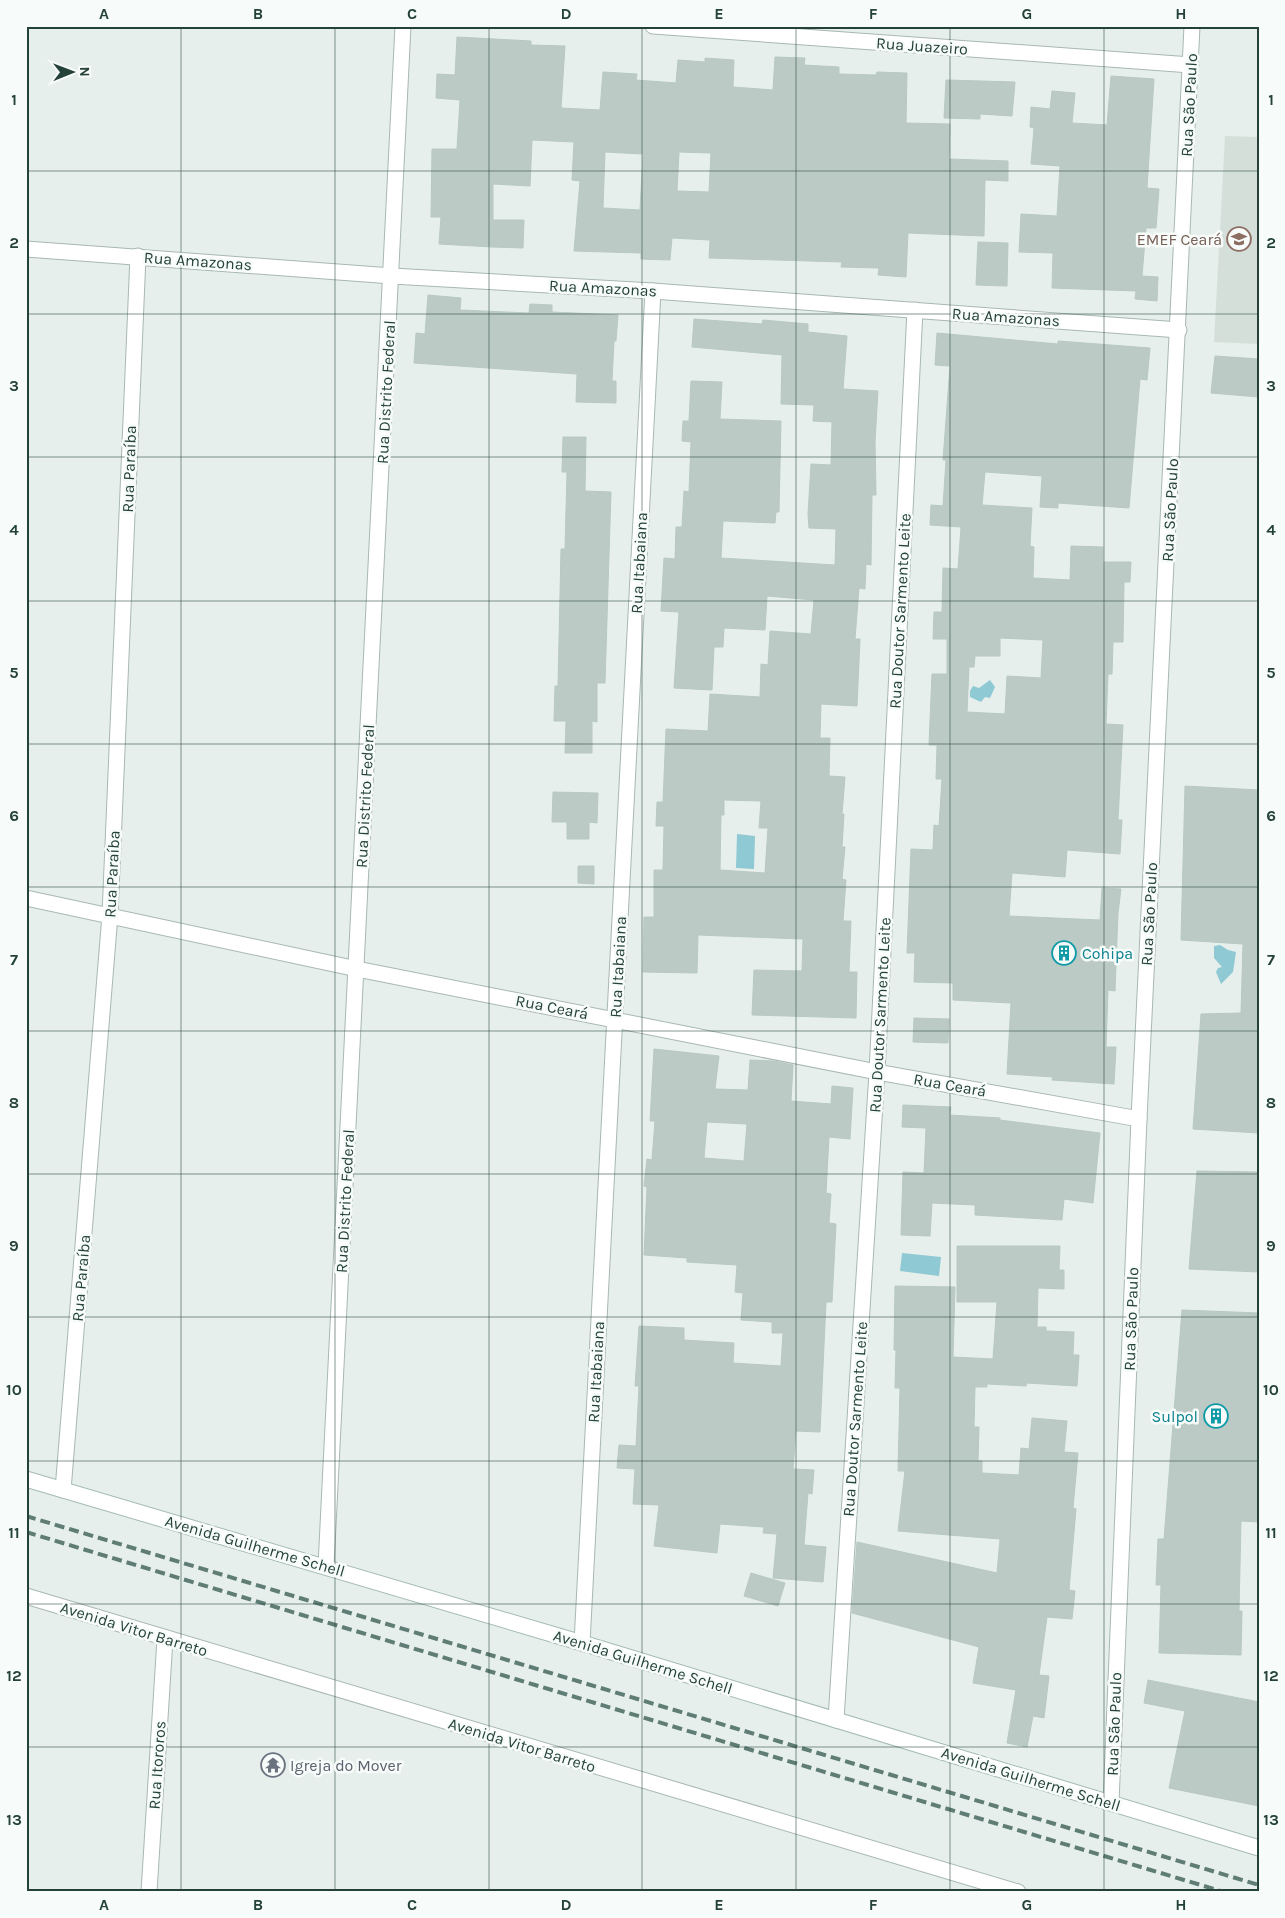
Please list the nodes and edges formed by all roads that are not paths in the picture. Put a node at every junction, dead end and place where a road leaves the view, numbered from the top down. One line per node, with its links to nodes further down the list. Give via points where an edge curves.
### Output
1 (403, 26): 7 (street, Rua Distrito Federal)
2 (653, 26): 4 (street, Rua Juazeiro)
3 (1192, 26): 4 (street, Rua São Paulo)
4 (1191, 65): 10 (street, Rua São Paulo)
5 (26, 249): 6 (street, Rua Amazonas)
6 (138, 256): 7 (street, Rua Amazonas); 12 (street, Rua Paraíba)
7 (392, 276): 8 (street, Rua Amazonas); 13 (street, Rua Distrito Federal)
8 (653, 291): 9 (street, Rua Amazonas); 14 (street, Rua Itabaiana)
9 (915, 310): 10 (street, Rua Amazonas); 15 (street, Rua Doutor Sarmento Leite)
10 (1179, 330): 16 (street, Rua São Paulo)
11 (26, 898): 12 (street, Rua Ceará)
12 (110, 915): 13 (street, Rua Ceará); 18 (street, Rua Paraíba)
13 (357, 969): 14 (street, Rua Ceará); 19 (street, Rua Distrito Federal)
14 (615, 1019): 15 (street, Rua Ceará); 22 (street, Rua Itabaiana)
15 (877, 1072): 16 (street, Rua Ceará); 23 (street, Rua Doutor Sarmento Leite)
16 (1139, 1119): 24 (street, Rua São Paulo)
17 (26, 1479): 18 (street, Avenida Guilherme Schell)
18 (63, 1490): 19 (street, Avenida Guilherme Schell)
19 (326, 1566): 22 (street, Avenida Guilherme Schell)
20 (26, 1596): 21 (street, Avenida Vitor Barreto)
21 (165, 1638): 26 (street, Rua Itororos); 27 (street, Avenida Vitor Barreto)
22 (582, 1643): 23 (street, Avenida Guilherme Schell)
23 (836, 1720): 24 (street, Avenida Guilherme Schell)
24 (1111, 1803): 25 (street, Avenida Guilherme Schell)
25 (1259, 1848)
26 (149, 1892)
27 (1018, 1892)

